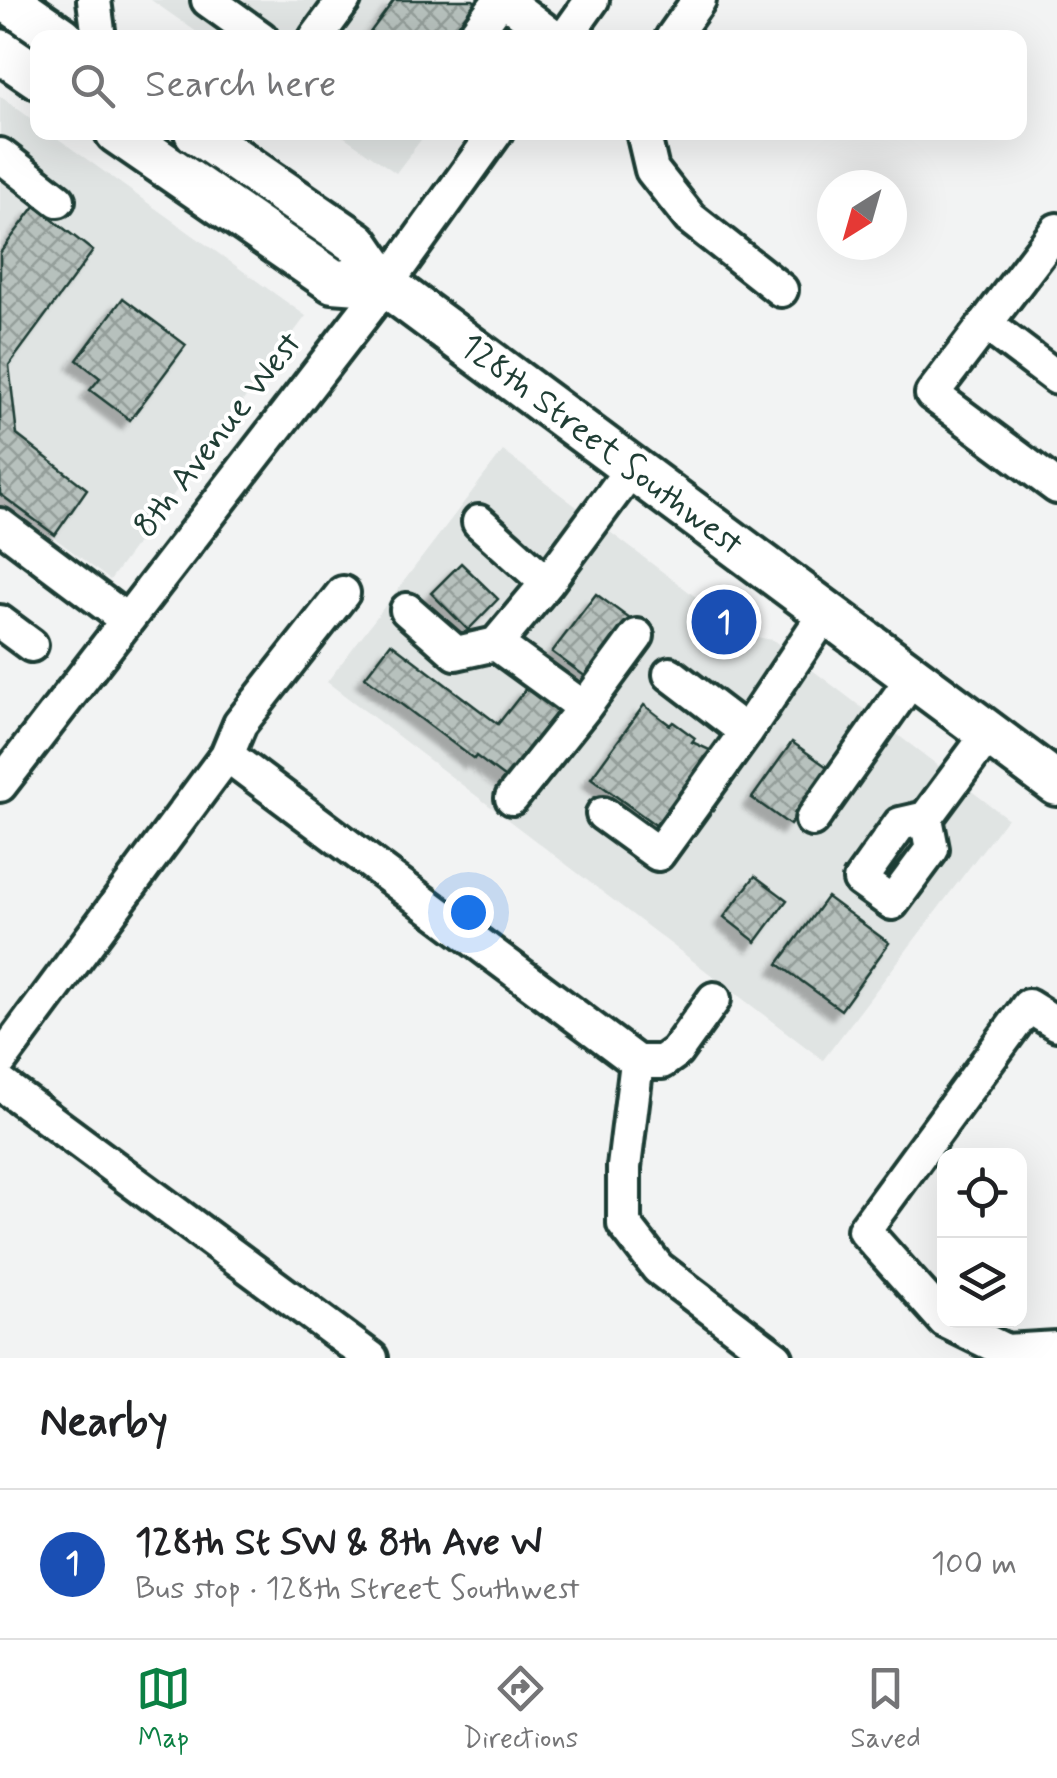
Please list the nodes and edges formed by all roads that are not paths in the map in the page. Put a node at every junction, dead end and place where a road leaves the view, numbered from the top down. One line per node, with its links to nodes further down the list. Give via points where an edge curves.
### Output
1 (7, 0): 8 (main road)
2 (94, 0): 9 (street)
3 (208, 0): 10 (street)
4 (344, 0): 11 (street)
5 (502, 0): 12 (street); 13 (street)
6 (592, 0): 14 (street)
7 (699, 0): 15 (street)
8 (50, 30)
9 (98, 30)
10 (250, 30)
11 (322, 30)
12 (478, 30)
13 (544, 30)
14 (571, 30)
15 (678, 30)
16 (0, 51): 17 (main road)
17 (30, 72)
18 (129, 140): 25 (main road, via 333,281)
19 (208, 140): 25 (main road, 128th Street Southwest, via 357,244)
20 (490, 140): 25 (street, 8th Avenue West)
21 (646, 140): 26 (street, via 652,170 690,218)
22 (0, 156): 23 (street)
23 (58, 200)
24 (1057, 230): 27 (street)
25 (386, 285): 29 (main road, 128th Street Southwest); 37 (street, 8th Avenue West)
26 (781, 290)
27 (987, 325): 28 (street); 30 (street, via 932,394)
28 (1057, 378)
29 (632, 468): 33 (street); 36 (main road, 128th Street Southwest)
30 (1057, 487)
31 (479, 522): 33 (street)
32 (0, 525): 37 (street)
33 (547, 583): 40 (street)
34 (344, 593): 47 (street, via 240,724)
35 (407, 610): 40 (street, via 456,652)
36 (826, 612): 43 (main road, 128th Street Southwest); 45 (street)
37 (125, 619): 48 (street, 8th Avenue West)
38 (0, 622): 41 (street)
39 (638, 636): 44 (street)
40 (496, 644): 44 (street)
41 (31, 645)
42 (670, 674): 45 (street)
43 (913, 677): 46 (main road, 128th Street Southwest); 53 (street)
44 (584, 708): 50 (street)
45 (746, 732): 51 (street, via 658,854)
46 (988, 733): 49 (main road, 128th Street Southwest); 52 (street)
47 (227, 755): 56 (street); 57 (street)
48 (0, 784)
49 (1057, 784)
50 (512, 798)
51 (603, 814)
52 (926, 818)
53 (812, 820)
54 (714, 1000): 57 (street, via 676,1052 662,1062)
55 (1057, 1024): 59 (street, via 1028,1006 864,1230 944,1321 1006,1351)
56 (0, 1061)
57 (637, 1062): 61 (street, via 624,1224 658,1268)
58 (0, 1083): 60 (street)
59 (1057, 1348)
60 (371, 1358)
61 (776, 1358)

